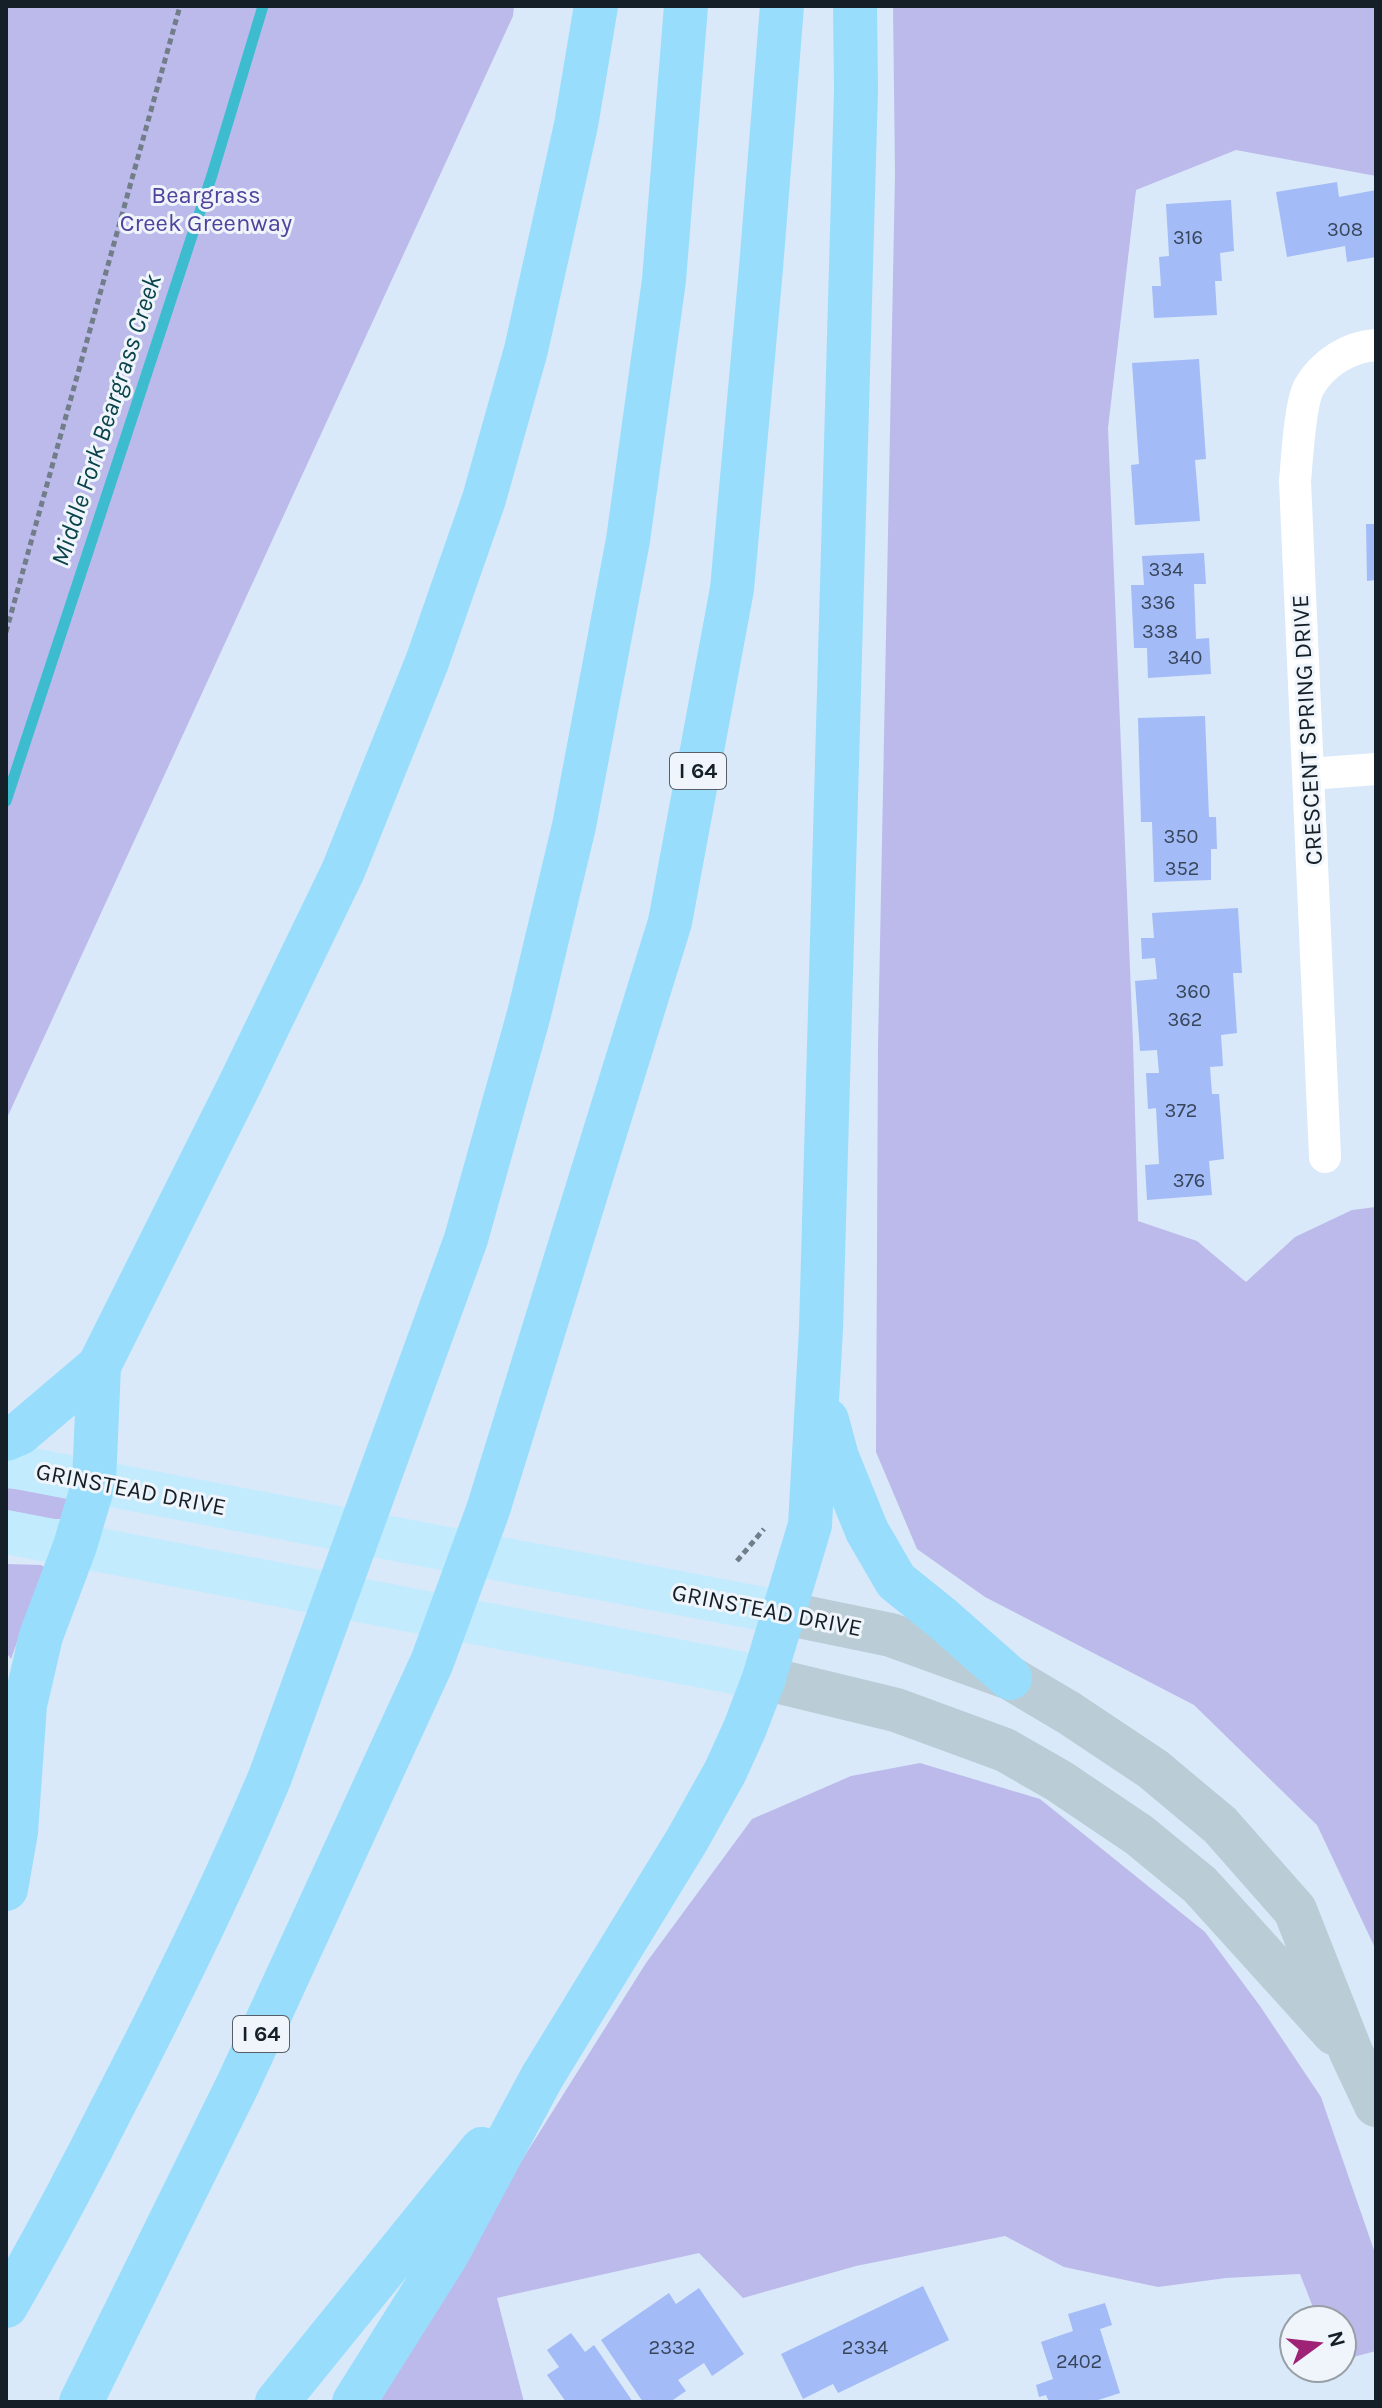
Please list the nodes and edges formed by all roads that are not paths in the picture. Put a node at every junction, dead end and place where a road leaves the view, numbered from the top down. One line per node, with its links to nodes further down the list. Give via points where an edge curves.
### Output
1 (596, 6): 9 (highway, via 576,125 526,350 484,499 427,662 343,871)
2 (686, 6): 24 (highway, via 662,296 628,540 574,826 529,1014 466,1239 238,1853 154,2027)
3 (782, 6): 25 (highway, I 64, via 732,589 673,907 488,1510 432,1662 238,2084)
4 (855, 6): 10 (highway)
5 (1376, 345): 7 (street, CRESCENT SPRING DRIVE, via 1336,356 1308,388 1300,432 1295,481)
6 (1376, 769): 7 (street)
7 (1309, 774): 8 (street, CRESCENT SPRING DRIVE)
8 (1325, 1157)
9 (99, 1366): 11 (highway); 13 (highway)
10 (818, 1388): 16 (highway, via 810,1525); 18 (highway, via 837,1457 867,1531 896,1581)
11 (6, 1439)
12 (6, 1465): 13 (main road, GRINSTEAD DRIVE)
13 (94, 1482): 15 (highway); 16 (main road, GRINSTEAD DRIVE)
14 (6, 1532): 15 (main road, GRINSTEAD DRIVE)
15 (75, 1546): 17 (main road, GRINSTEAD DRIVE); 19 (highway, via 41,1636 25,1705)
16 (784, 1613): 17 (highway); 18 (street, GRINSTEAD DRIVE, via 891,1635)
17 (764, 1678): 21 (street, GRINSTEAD DRIVE, via 896,1710 1005,1750 1059,1781 1139,1835 1200,1885); 22 (highway, via 725,1772)
18 (1010, 1678): 21 (street, GRINSTEAD DRIVE, via 1153,1769 1220,1825 1295,1910)
19 (14, 1718): 20 (highway, via 16,1832)
20 (6, 1889)
21 (1351, 2052): 23 (street, GRINSTEAD DRIVE)
22 (542, 2077): 26 (highway); 27 (highway, via 446,2256)
23 (1376, 2105)
24 (6, 2306)
25 (81, 2402)
26 (277, 2402)
27 (354, 2402)

